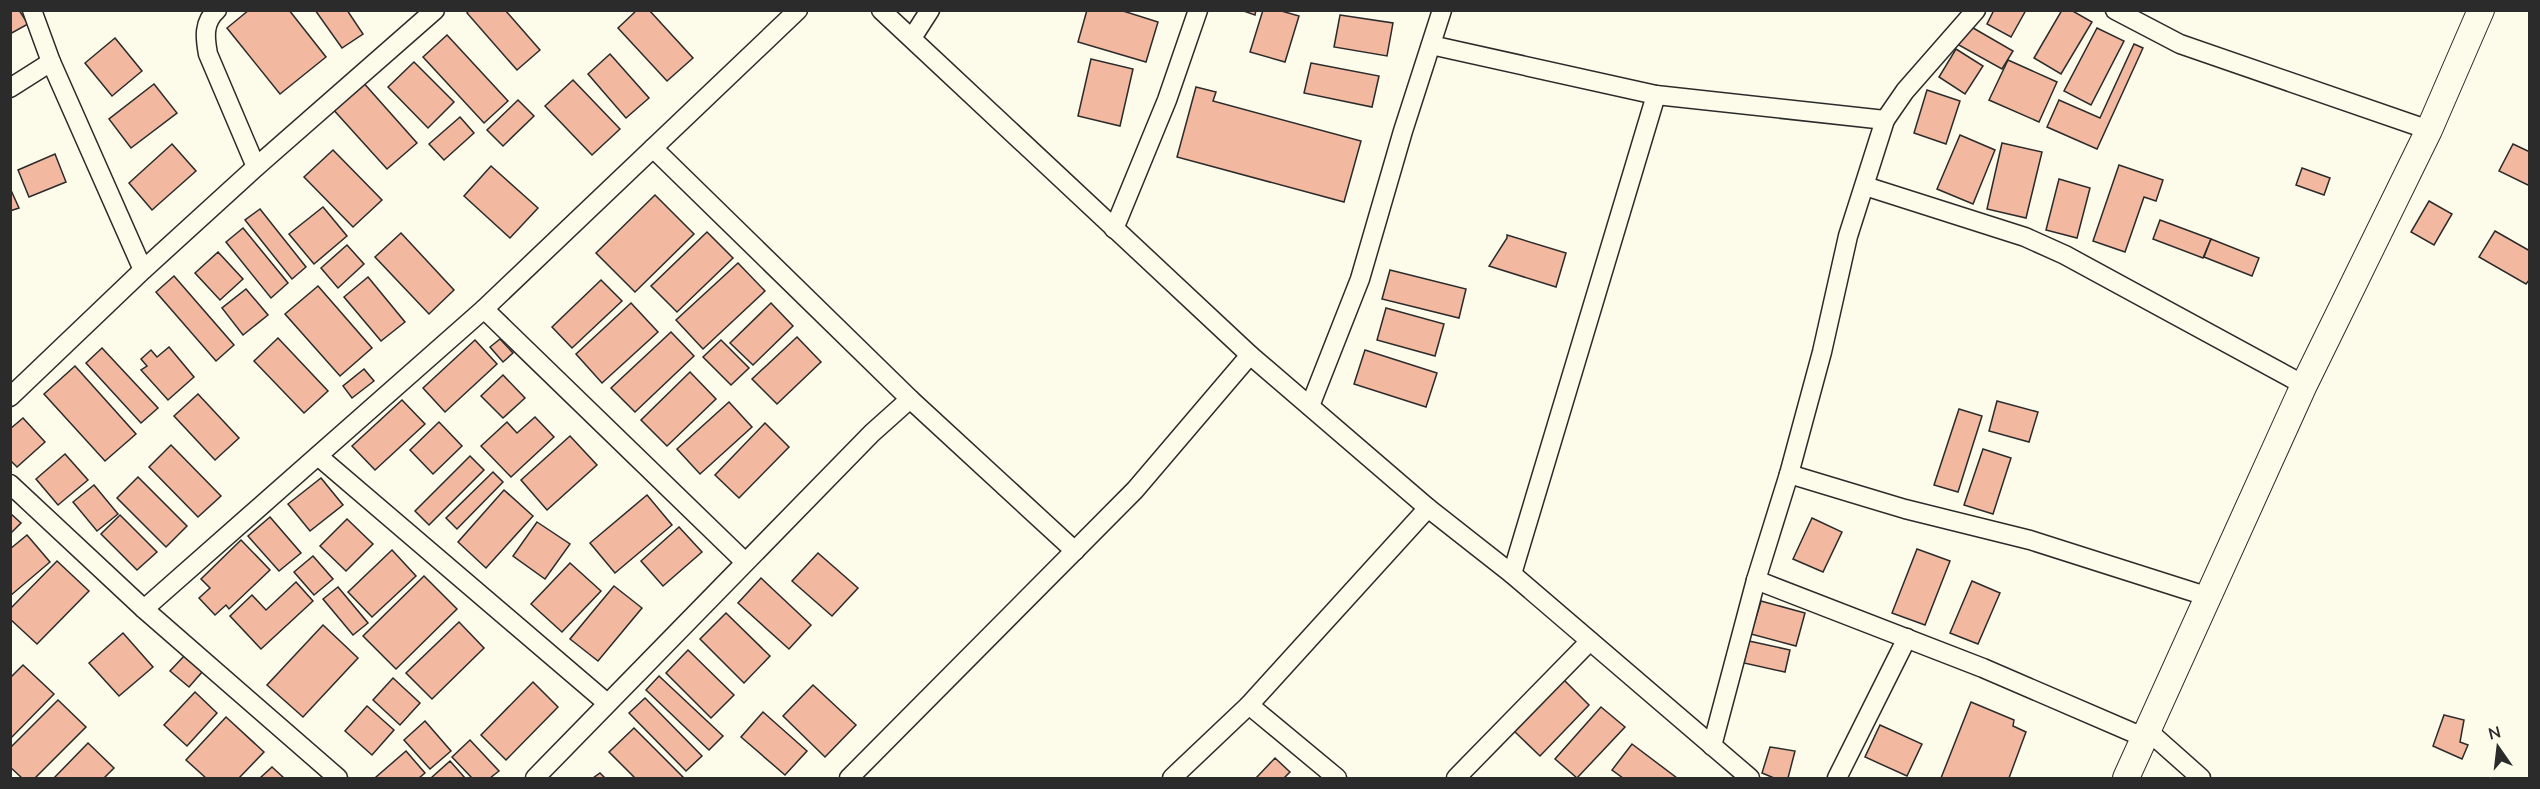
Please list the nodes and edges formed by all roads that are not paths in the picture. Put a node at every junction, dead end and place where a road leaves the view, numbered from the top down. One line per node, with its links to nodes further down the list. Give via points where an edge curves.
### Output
1 (32, 10): 14 (street)
2 (217, 10): 20 (street, via 211,15 204,36 208,54)
3 (435, 10): 20 (street)
4 (798, 10): 19 (street)
5 (880, 10): 12 (street)
6 (930, 10): 12 (street)
7 (1198, 10): 22 (street, via 1167,100)
8 (1442, 10): 13 (street)
9 (1976, 10): 17 (street, via 1905,91)
10 (2115, 10): 18 (street, via 2180,44)
11 (2481, 10): 18 (main road)
12 (912, 38): 22 (street)
13 (1431, 45): 16 (street); 29 (street, via 1360,279)
14 (51, 62): 15 (street); 23 (street)
15 (10, 88)
16 (1656, 95): 17 (street); 36 (street)
17 (1885, 120): 21 (street)
18 (2429, 130): 26 (main road)
19 (653, 148): 24 (street); 28 (street)
20 (256, 166): 23 (street)
21 (1865, 186): 26 (street, via 2035,241); 31 (street, via 1848,237)
22 (1114, 229): 25 (street)
23 (143, 270): 27 (street)
24 (483, 309): 30 (street); 35 (street)
25 (1250, 355): 29 (street); 34 (street, via 1135,490)
26 (2304, 385): 38 (main road)
27 (10, 397)
28 (910, 399): 34 (street); 35 (street)
29 (1310, 406): 33 (street)
30 (318, 456): 39 (street); 42 (street)
31 (1790, 474): 37 (street); 38 (street, via 1905,509 2030,540)
32 (10, 484): 39 (street)
33 (1428, 508): 36 (street); 43 (street)
34 (1075, 551): 49 (street)
35 (745, 562): 42 (street)
36 (1512, 574): 41 (street)
37 (1756, 580): 40 (street); 45 (street)
38 (2209, 597): 44 (main road)
39 (144, 609): 47 (street)
40 (1906, 638): 44 (street); 54 (street)
41 (1590, 641): 45 (street); 52 (street)
42 (607, 703): 48 (street)
43 (1249, 705): 50 (street); 51 (street)
44 (2145, 733): 55 (main road); 56 (street)
45 (1712, 746): 46 (street)
46 (1733, 772): 53 (street)
47 (338, 778)
48 (535, 778)
49 (849, 778)
50 (1172, 778)
51 (1337, 778)
52 (1456, 778)
53 (1750, 778)
54 (1837, 778)
55 (2126, 778)
56 (2201, 778)

